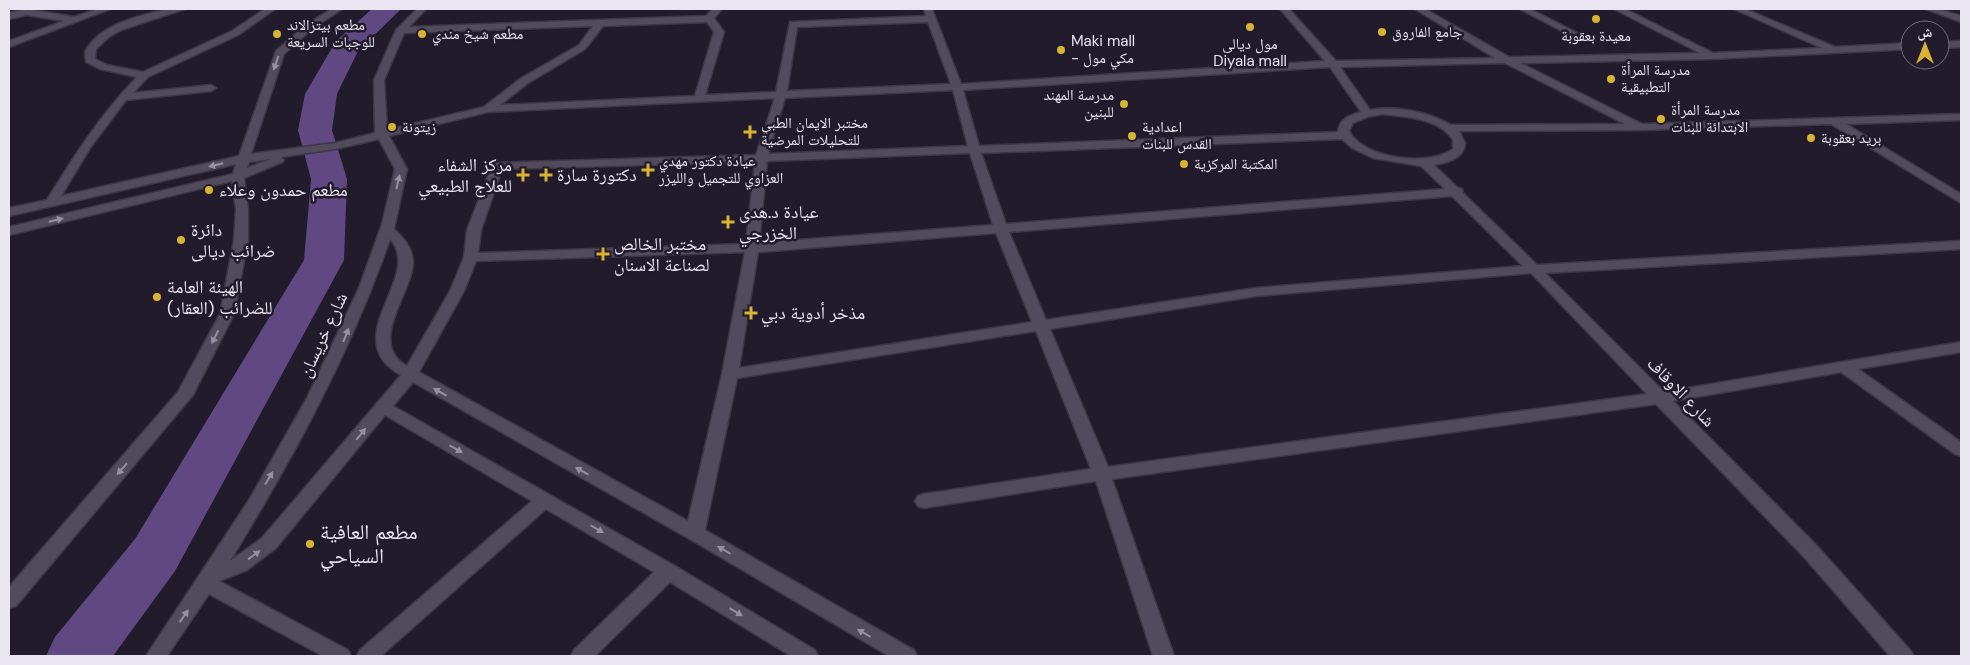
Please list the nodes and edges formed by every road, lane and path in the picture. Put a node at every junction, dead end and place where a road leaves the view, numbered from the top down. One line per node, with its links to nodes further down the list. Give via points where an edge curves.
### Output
1 (106, 9): 18 (street)
2 (181, 9): 28 (street, via 110,32 90,50 90,60 104,67)
3 (255, 9): 4 (street)
4 (271, 9): 28 (street, via 243,29)
5 (338, 9): 45 (street, one-way to 45, via 310,26 279,53)
6 (422, 9): 20 (street, شارع خريسان)
7 (718, 9): 16 (street)
8 (1284, 9): 27 (street)
9 (1419, 9): 26 (street)
10 (1524, 9): 21 (street)
11 (1618, 9): 25 (street)
12 (1738, 9): 24 (street)
13 (1930, 9): 17 (street)
14 (931, 14): 29 (street); 31 (street, via 793,24)
15 (9, 16): 18 (street, via 27,12)
16 (709, 19): 19 (street); 33 (street, via 719,32)
17 (1961, 19)
18 (74, 20): 22 (street)
19 (600, 23): 20 (street); 34 (street, via 582,46 561,62 524,81)
20 (401, 30): 40 (street, شارع خريسان, via 380,80)
21 (1580, 37)
22 (9, 44)
23 (1900, 47): 24 (street)
24 (1835, 50): 25 (street)
25 (1711, 56): 26 (street)
26 (1508, 60): 27 (street); 38 (street)
27 (1333, 64): 29 (street); 35 (street)
28 (144, 75): 32 (street)
29 (957, 86): 31 (street); 42 (street)
30 (211, 88): 32 (street)
31 (781, 96): 33 (street); 44 (street)
32 (123, 97): 50 (street, via 85,147)
33 (699, 99): 34 (street)
34 (488, 109): 40 (street)
35 (1367, 113): 39 (street, via 1410,114); 41 (street, via 1345,123)
36 (1959, 118): 37 (street)
37 (1833, 121): 38 (street); 49 (street)
38 (1641, 127): 39 (street)
39 (1448, 128): 46 (street, via 1457,136 1459,150 1452,156)
40 (381, 133): 43 (street); 53 (street, شارع خريسان, one-way to 40, via 401,169)
41 (1344, 135): 42 (street); 46 (street, via 1370,153)
42 (974, 149): 44 (street); 52 (street)
43 (298, 153): 45 (street); 47 (street)
44 (761, 158): 56 (street); 57 (street, via 497,166 474,230)
45 (243, 159): 47 (street); 50 (street, one-way to 50)
46 (1424, 162): 48 (street, شارع الاوقاف)
47 (238, 176): 54 (street, one-way to 47); 73 (street, one-way to 73, via 242,210 240,240 227,314 185,395)
48 (1458, 192): 52 (street); 58 (street, شارع الاوقاف)
49 (1961, 199)
50 (52, 201): 51 (street)
51 (9, 212)
52 (1002, 228): 56 (street); 59 (street)
53 (387, 230): 63 (street, via 402,245 406,264 383,342 396,366); 72 (street, شارع خريسان, one-way to 53, via 285,451 340,349)
54 (9, 231)
55 (1961, 245): 58 (street)
56 (752, 248): 57 (street); 62 (street)
57 (471, 257): 63 (street, via 457,291)
58 (1534, 268): 59 (street, via 1256,292); 64 (street, شارع الاوقاف)
59 (1042, 324): 62 (street); 67 (street)
60 (1961, 347): 61 (street)
61 (1844, 367): 64 (street); 66 (street)
62 (730, 374): 70 (street)
63 (410, 375): 65 (street); 70 (street, one-way to 63)
64 (1658, 398): 67 (street); 81 (street, شارع الاوقاف, via 1811,552)
65 (383, 407): 68 (street, one-way to 68); 72 (street, one-way to 65, via 240,565 269,544)
66 (1961, 450)
67 (1102, 474): 69 (street); 80 (street)
68 (545, 500): 71 (street, one-way to 71); 76 (street)
69 (924, 500)
70 (695, 534): 79 (street, one-way to 70)
71 (668, 571): 77 (street); 78 (street, one-way to 78)
72 (208, 580): 74 (street, شارع خريسان, one-way to 72); 75 (street)
73 (9, 600)
74 (156, 656)
75 (341, 656)
76 (367, 656)
77 (581, 656)
78 (808, 656)
79 (907, 656)
80 (1163, 656)
81 (1903, 656)

